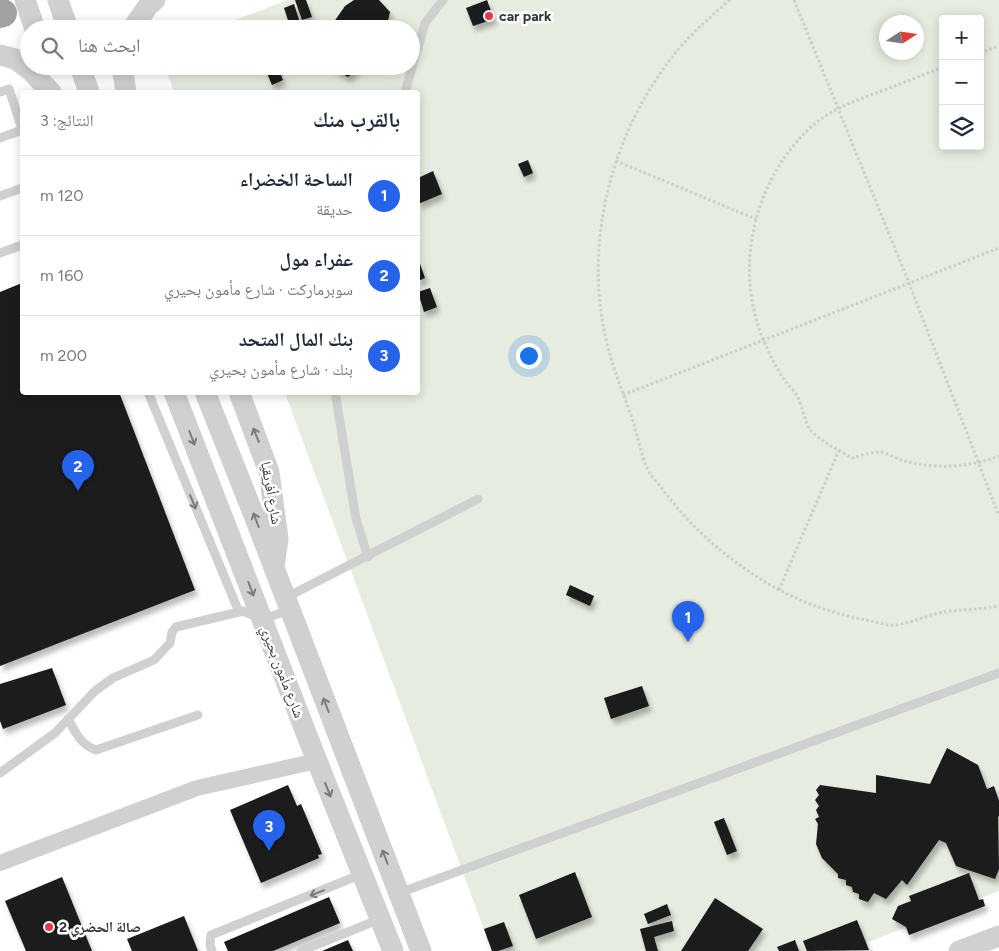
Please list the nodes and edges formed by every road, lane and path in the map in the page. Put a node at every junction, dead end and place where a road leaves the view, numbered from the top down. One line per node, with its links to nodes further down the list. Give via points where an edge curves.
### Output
1 (58, 0): 8 (street)
2 (155, 0): 9 (street)
3 (443, 0): 10 (lane, via 424,23)
4 (730, 0): 31 (path, via 677,51 652,86)
5 (794, 0): 27 (path)
6 (9, 9): 7 (street)
7 (23, 20)
8 (65, 20)
9 (138, 20)
10 (420, 38)
11 (999, 46): 12 (path)
12 (984, 52)
13 (0, 55): 14 (street)
14 (20, 63)
15 (939, 70): 27 (path)
16 (35, 75): 21 (street)
17 (51, 75): 22 (street)
18 (83, 75): 23 (street)
19 (123, 75): 24 (street)
20 (410, 75): 25 (lane)
21 (49, 90)
22 (55, 90)
23 (89, 90)
24 (126, 90)
25 (406, 90)
26 (0, 92): 28 (lane, via 10,89)
27 (838, 108): 34 (path, via 812,126 780,164); 38 (path)
28 (20, 115)
29 (20, 131): 30 (lane)
30 (0, 138)
31 (616, 161): 34 (path); 45 (path, via 604,206 599,248 599,292 605,334)
32 (20, 189): 33 (lane)
33 (0, 196)
34 (756, 219): 39 (path, via 750,283 753,308)
35 (20, 246): 37 (lane)
36 (999, 248): 38 (path)
37 (0, 253)
38 (908, 283): 39 (path); 48 (path)
39 (763, 340): 45 (path); 46 (path, via 782,377 798,397 811,430)
40 (149, 395): 56 (lane, one-way to 56)
41 (175, 395): 57 (street, شارع مأمون بحيري, one-way to 57)
42 (206, 395): 52 (street, one-way to 42)
43 (240, 395): 52 (street, شارع أفريقيا, one-way to 43, via 278,539 269,472)
44 (335, 395): 51 (lane, via 356,519)
45 (623, 396): 53 (path, via 648,470 673,504 702,536 736,563)
46 (839, 450): 48 (path, via 852,458 880,452 927,465); 53 (path)
47 (999, 456): 48 (path)
48 (979, 463): 50 (path)
49 (478, 498): 51 (lane)
50 (999, 516)
51 (368, 557): 54 (lane)
52 (274, 568): 54 (street)
53 (779, 590): 55 (path, via 851,617 894,625 941,612)
54 (287, 604): 57 (lane); 65 (street, one-way to 54)
55 (999, 606)
56 (240, 612): 57 (lane); 60 (lane, via 176,627 170,643 154,660 107,682)
57 (262, 619): 61 (street, شارع مأمون بحيري)
58 (999, 673): 65 (lane)
59 (198, 715): 60 (lane, via 96,750 80,741)
60 (68, 719): 62 (lane, via 55,733)
61 (317, 761): 63 (street, via 197,788); 64 (street, شارع مأمون بحيري, one-way to 64)
62 (0, 773)
63 (0, 863)
64 (362, 874): 66 (street, شارع مأمون بحيري); 68 (lane, one-way to 68, via 211,935)
65 (399, 893): 71 (street)
66 (380, 919): 69 (lane); 70 (street, شارع مأمون بحيري)
67 (999, 936): 72 (street)
68 (212, 951)
69 (301, 951)
70 (393, 951)
71 (421, 951)
72 (959, 951)

